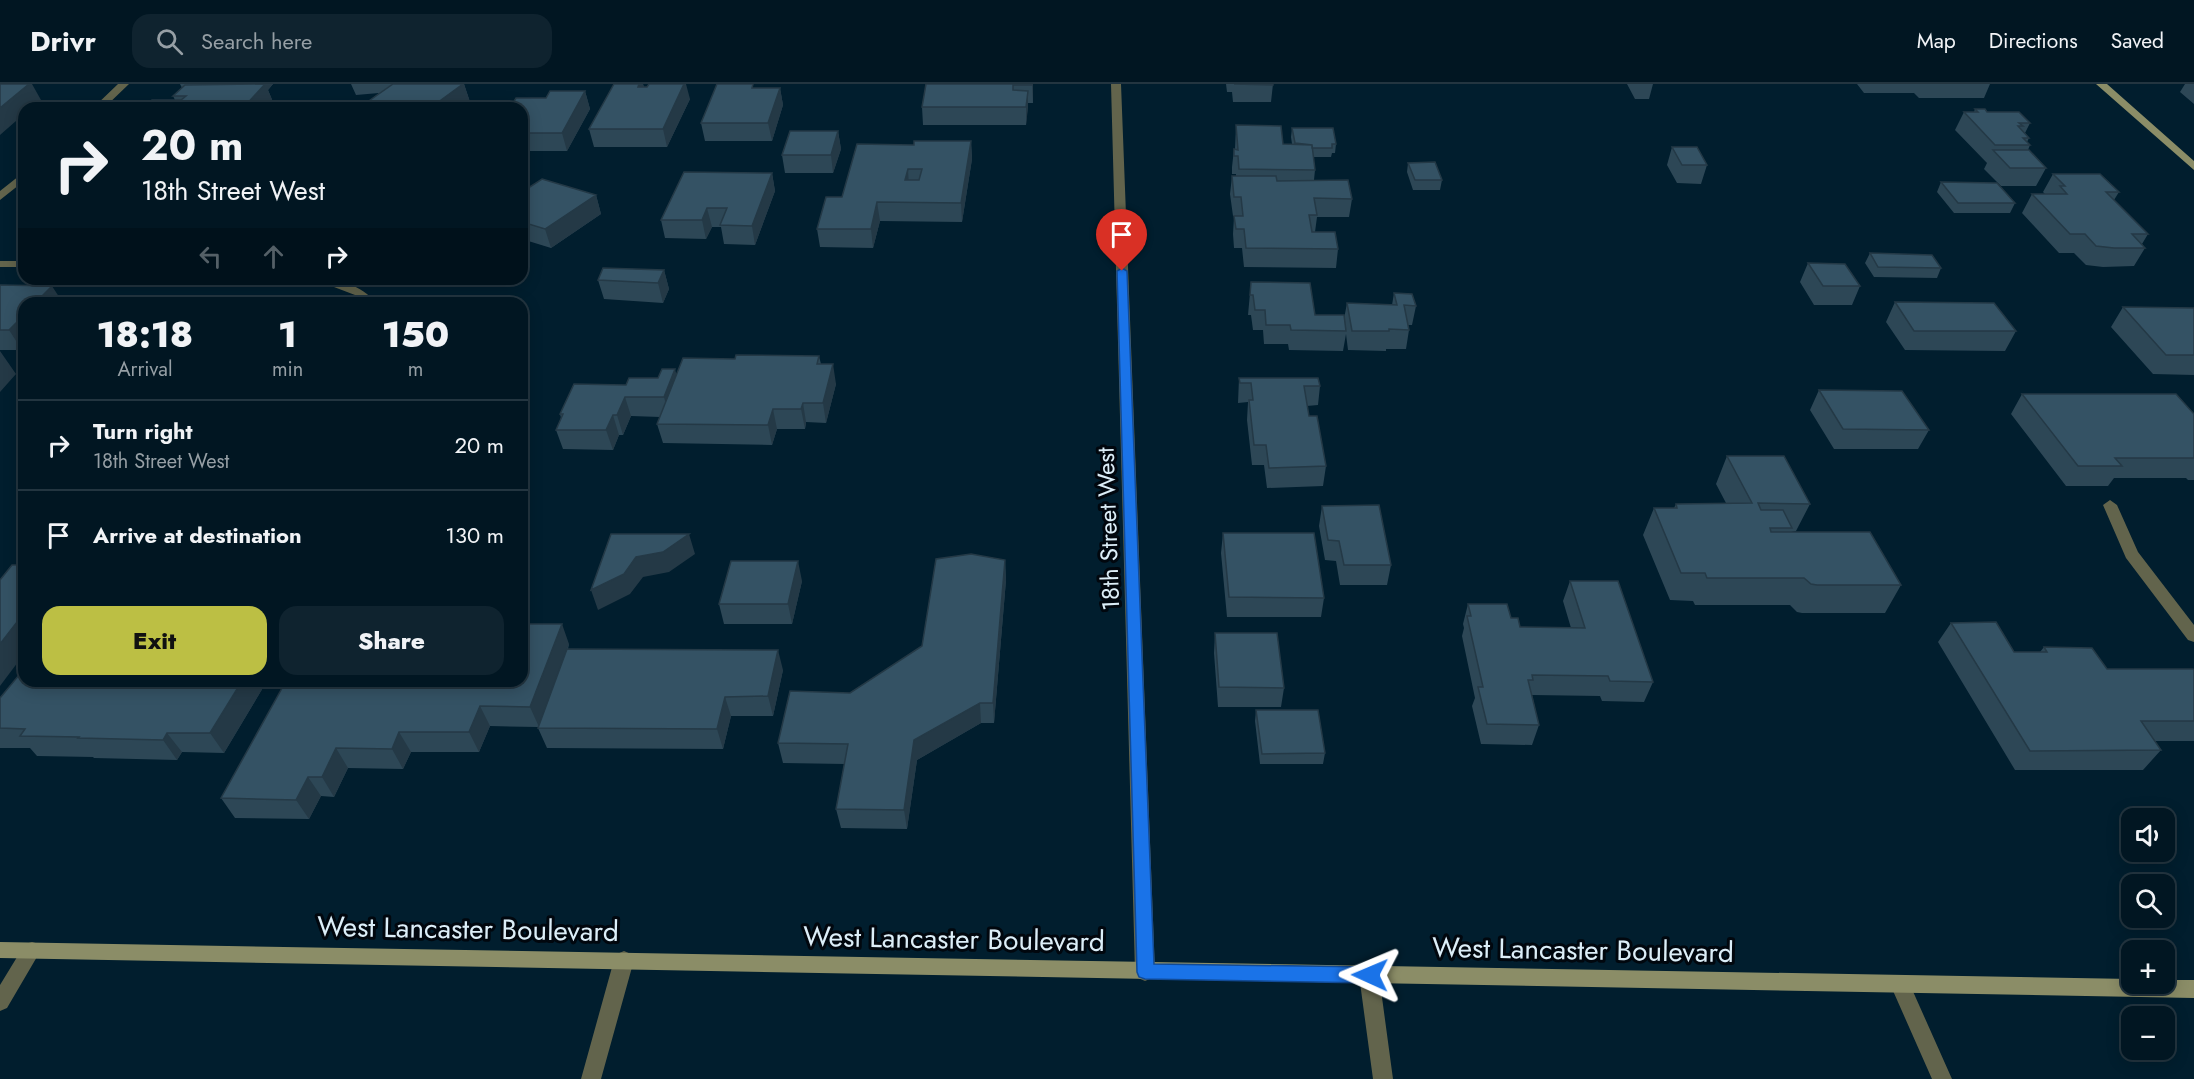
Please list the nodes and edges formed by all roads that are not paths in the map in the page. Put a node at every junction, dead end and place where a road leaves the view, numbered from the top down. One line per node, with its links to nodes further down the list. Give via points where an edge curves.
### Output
1 (124, 84): 4 (street)
2 (1116, 84): 17 (street, 18th Street West)
3 (2101, 84): 5 (street)
4 (104, 102)
5 (2194, 167)
6 (18, 180): 7 (street)
7 (0, 197)
8 (0, 264): 9 (street)
9 (18, 264)
10 (337, 285): 11 (street)
11 (364, 297)
12 (2110, 505): 13 (street, via 2131,554)
13 (2194, 636)
14 (0, 950): 15 (street, West Lancaster Boulevard)
15 (32, 950): 16 (street, West Lancaster Boulevard); 21 (street)
16 (624, 960): 17 (street, West Lancaster Boulevard); 22 (street)
17 (1145, 972): 18 (street, West Lancaster Boulevard)
18 (1370, 975): 19 (street, West Lancaster Boulevard); 23 (street)
19 (1900, 984): 20 (street, West Lancaster Boulevard); 24 (street)
20 (2194, 989)
21 (0, 1002)
22 (591, 1079)
23 (1383, 1079)
24 (1942, 1079)

